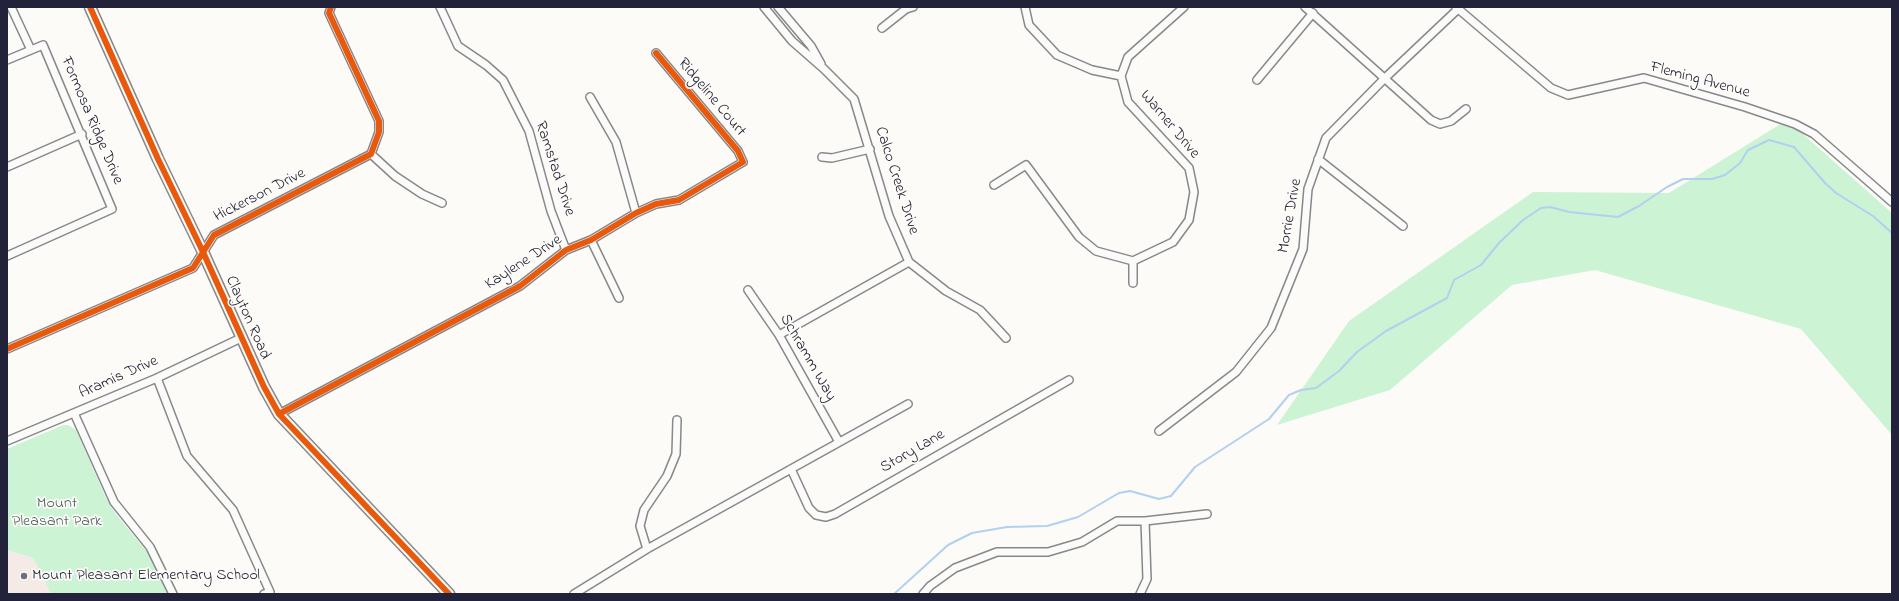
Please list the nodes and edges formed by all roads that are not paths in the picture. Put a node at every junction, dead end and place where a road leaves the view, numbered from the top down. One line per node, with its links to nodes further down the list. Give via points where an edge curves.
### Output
1 (11, 7): 14 (street)
2 (90, 7): 37 (street, Clayton Road)
3 (331, 7): 25 (street, via 329,13 379,121 379,132)
4 (440, 7): 36 (street, Ramstad Drive, via 458,46 503,80 529,131 551,211)
5 (764, 7): 17 (street, Calco Creek Drive, via 792,41)
6 (778, 7): 17 (street, Calco Creek Drive, via 810,46)
7 (913, 7): 13 (street, via 906,9)
8 (1025, 7): 18 (street, via 1030,25 1057,55 1092,70)
9 (1184, 7): 18 (street, via 1128,57)
10 (1305, 7): 12 (street)
11 (1457, 8): 19 (street, Morrie Drive); 31 (street, Fleming Avenue, via 1551,88 1568,94 1644,78 1745,107 1795,124 1814,134)
12 (1313, 13): 19 (street); 20 (street)
13 (882, 28)
14 (31, 50): 16 (street); 23 (street, Formosa Ridge Drive, via 43,45)
15 (656, 53): 28 (street, Ridgeline Court, via 738,151)
16 (7, 60)
17 (824, 69): 24 (street, Calco Creek Drive, via 854,99)
18 (1121, 76): 39 (street, Warner Drive, via 1128,102 1189,168 1194,192 1189,220 1173,242)
19 (1385, 78): 22 (street, via 1431,120 1440,124 1451,121); 27 (street, Morrie Drive, via 1326,138)
20 (1257, 80)
21 (590, 97): 33 (street, via 616,142)
22 (1466, 109)
23 (82, 134): 29 (street); 38 (street, Formosa Ridge Drive, via 112,209)
24 (870, 149): 26 (street, via 832,158); 40 (street, Calco Creek Drive, via 889,216)
25 (371, 154): 32 (street, via 406,184); 37 (street, Hickerson Drive, via 214,235)
26 (822, 156)
27 (1318, 159): 34 (street); 54 (street, Morrie Drive, via 1308,189 1303,249 1271,328 1236,372)
28 (743, 162): 33 (street, Kaylene Drive, via 679,200 656,204)
29 (7, 167)
30 (994, 185): 39 (street, via 1026,165 1079,237 1096,252)
31 (1892, 202)
32 (442, 203)
33 (636, 213): 35 (street, Kaylene Drive)
34 (1403, 226)
35 (591, 240): 36 (street, Kaylene Drive); 43 (street)
36 (566, 250): 52 (street, Kaylene Drive, via 520,286)
37 (203, 252): 45 (street, Clayton Road); 47 (street, Hickerson Drive, via 193,268)
38 (7, 256)
39 (1133, 261): 41 (street)
40 (909, 262): 44 (street); 46 (street, Calco Creek Drive, via 946,291 980,310)
41 (1133, 283)
42 (748, 290): 44 (street, Schramm Way)
43 (620, 298)
44 (779, 335): 56 (street, Schramm Way)
45 (241, 338): 48 (street, Aramis Drive); 52 (street, Clayton Road)
46 (1006, 338)
47 (7, 349)
48 (157, 378): 51 (street, Aramis Drive); 62 (street, via 187,456 233,510 270,592)
49 (1068, 380): 57 (street, Story Lane, via 835,514 816,515 809,508)
50 (908, 404): 56 (street)
51 (74, 413): 55 (street, Aramis Drive); 61 (street, via 114,502 150,547)
52 (279, 414): 63 (street, Clayton Road)
53 (677, 420): 60 (street, via 676,454 667,476 644,510 640,526)
54 (1159, 431)
55 (7, 441)
56 (839, 442): 57 (street)
57 (791, 469): 60 (street)
58 (1207, 514): 59 (street)
59 (1145, 520): 65 (street, via 1117,521 1082,542 1048,552 997,552 955,568); 66 (street, via 1147,579)
60 (647, 549): 64 (street)
61 (173, 594)
62 (264, 594)
63 (449, 594)
64 (574, 594)
65 (923, 594)
66 (1140, 594)

